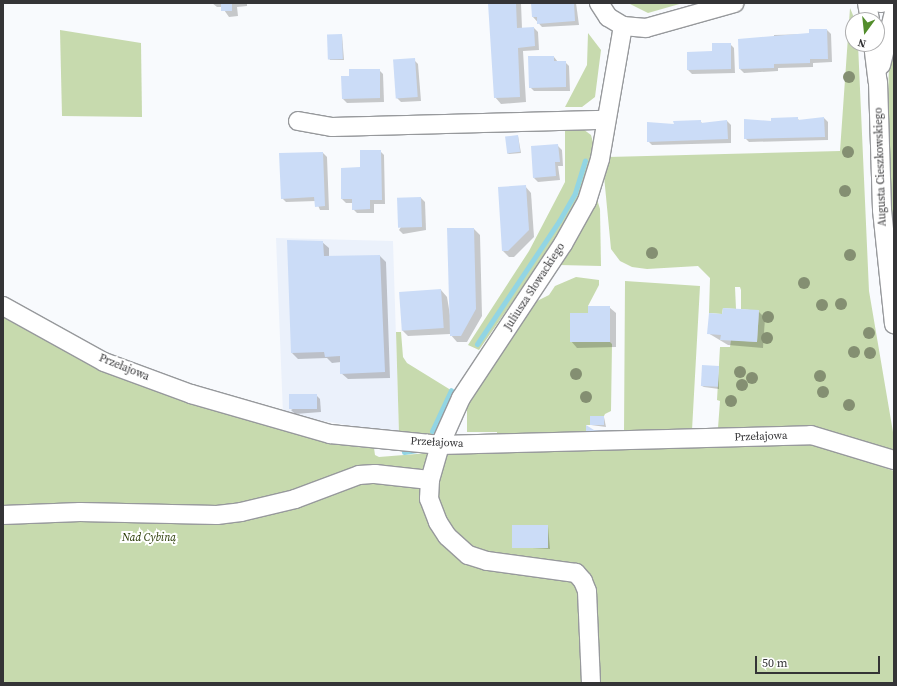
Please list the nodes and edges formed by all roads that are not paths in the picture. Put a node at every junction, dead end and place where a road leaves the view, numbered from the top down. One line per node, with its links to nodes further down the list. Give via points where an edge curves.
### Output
1 (599, 3): 4 (street, via 608,17)
2 (735, 3): 4 (street, via 646,28)
3 (894, 12): 6 (street, Augusta Cieszkowskiego)
4 (623, 26): 7 (street, Juliusza Słowackiego)
5 (874, 52): 6 (street, Augusta Cieszkowskiego)
6 (878, 82): 10 (street, Augusta Cieszkowskiego, via 882,210)
7 (606, 120): 8 (street, via 332,127); 11 (street, Juliusza Słowackiego, via 597,171 581,214 462,398)
8 (298, 121)
9 (3, 306): 11 (street, Przełajowa, via 104,362 190,394 330,434)
10 (894, 324)
11 (440, 445): 12 (street, Przełajowa, via 811,435); 13 (street, Juliusza Słowackiego)
12 (894, 460)
13 (430, 480): 14 (street, via 375,474 359,475 295,499 217,515 80,512); 15 (street, Juliusza Słowackiego, via 430,499 438,522 448,536 468,555 487,561 576,573 583,581 587,591)
14 (3, 515)
15 (591, 683)

